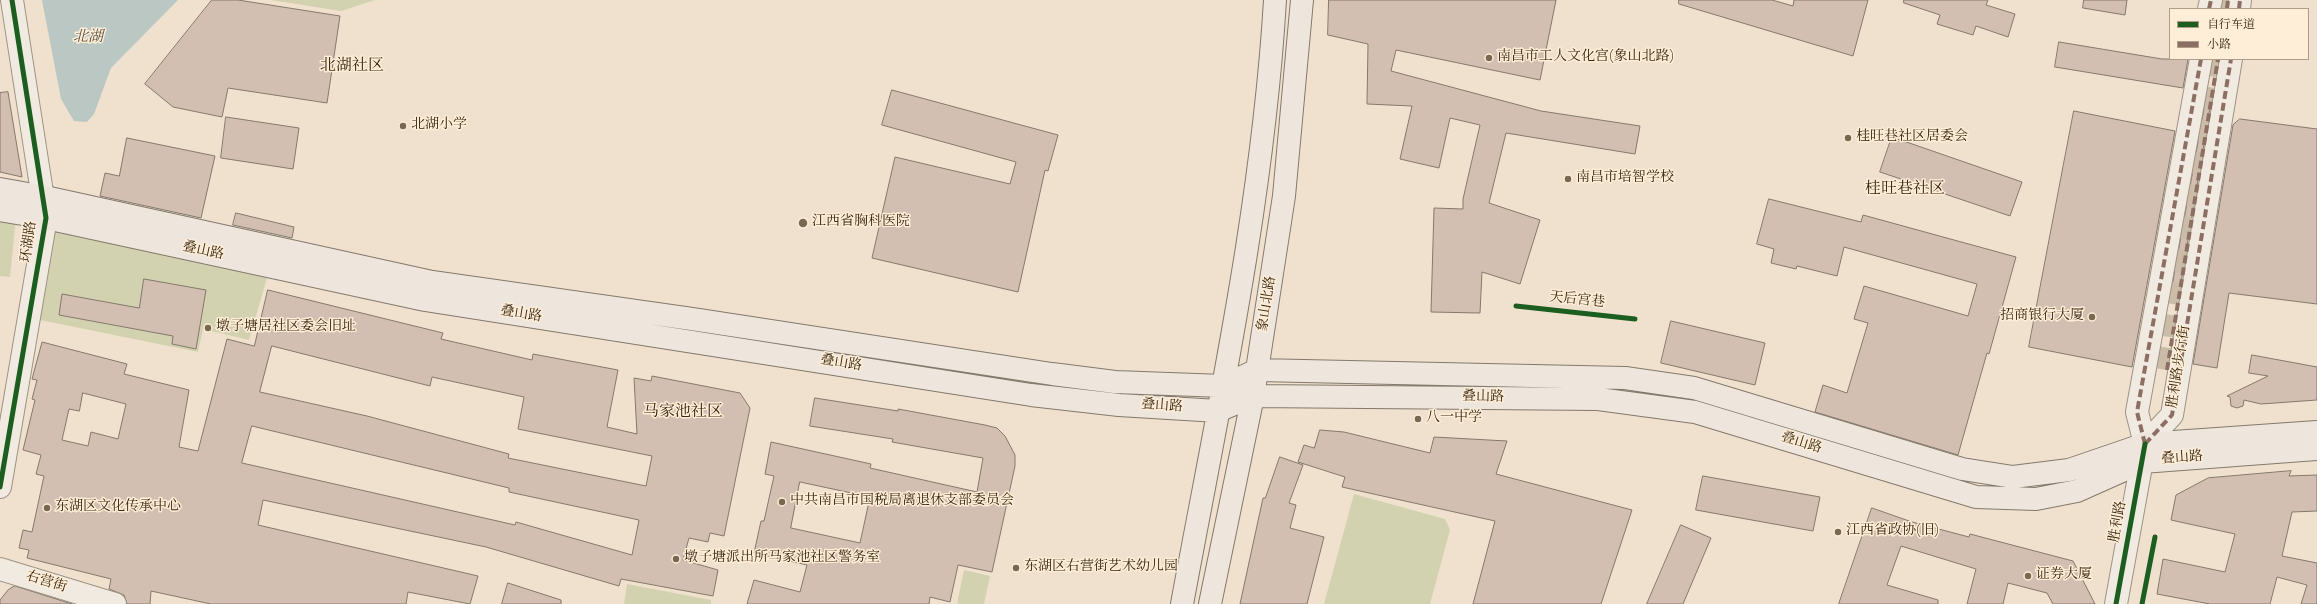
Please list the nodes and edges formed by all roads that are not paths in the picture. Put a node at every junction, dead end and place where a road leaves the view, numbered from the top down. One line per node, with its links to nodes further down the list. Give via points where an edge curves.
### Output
1 (12, 0): 7 (street, 环湖路)
2 (1275, 0): 10 (main road, via 1272,55 1255,190)
3 (1302, 0): 9 (main road, 象山北路, via 1284,196)
4 (2200, 60): 15 (street, via 2137,412)
5 (2231, 60): 15 (street, 胜利路步行街, via 2172,416)
6 (0, 189): 7 (main road, 叠山路)
7 (46, 208): 8 (main road, 叠山路); 10 (main road, 叠山路, via 432,282 1052,374 1115,382); 12 (main road, 叠山路, via 425,300 1031,395 1119,405); 16 (street, 环湖路)
8 (0, 210)
9 (1257, 370): 10 (main road, 叠山路); 11 (main road, 象山北路); 15 (main road, 叠山路, via 1618,378 1679,385 1962,469 2013,477 2069,470)
10 (1223, 386): 12 (main road)
11 (1253, 396): 12 (main road, 叠山路); 15 (main road, 叠山路, via 1598,399 1695,412 1976,497 2036,499 2077,491); 20 (main road, 象山北路)
12 (1218, 411): 19 (main road)
13 (2317, 432): 15 (main road, 叠山路)
14 (2317, 449): 15 (main road, 叠山路)
15 (2143, 453): 21 (street, 胜利路)
16 (0, 487)
17 (0, 569): 18 (street, 右营街)
18 (115, 604)
19 (1182, 604)
20 (1210, 604)
21 (2116, 604)

